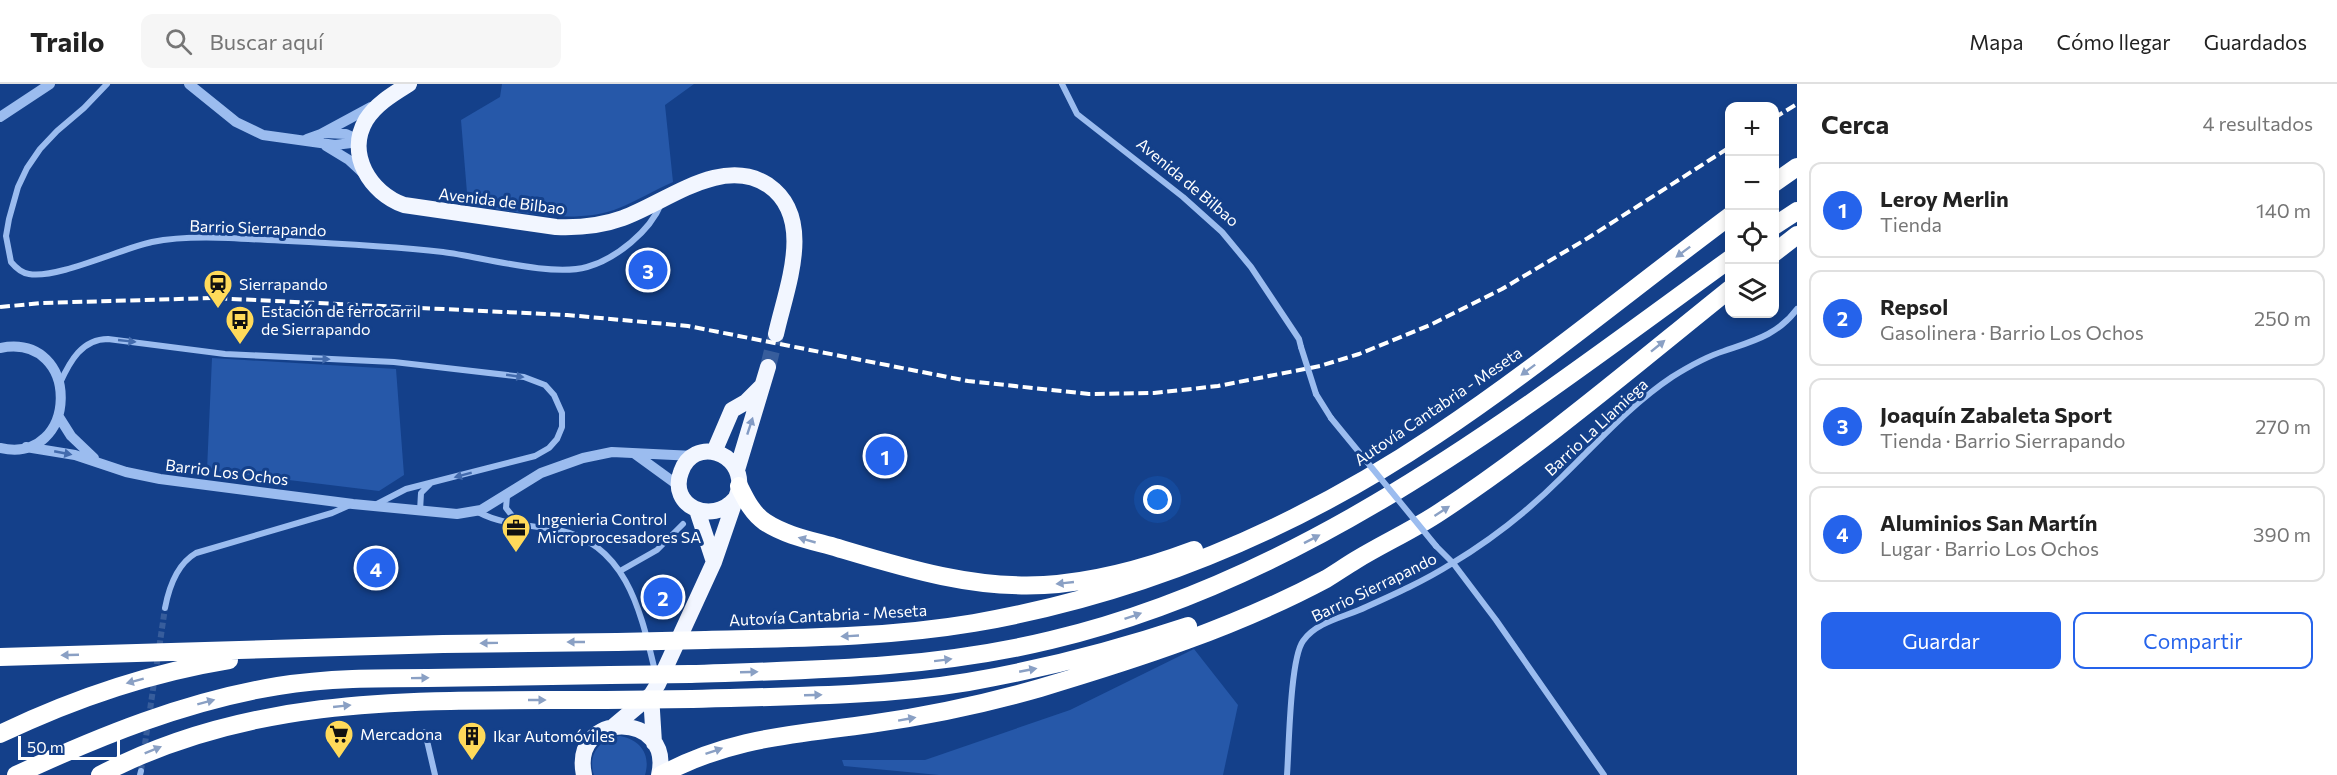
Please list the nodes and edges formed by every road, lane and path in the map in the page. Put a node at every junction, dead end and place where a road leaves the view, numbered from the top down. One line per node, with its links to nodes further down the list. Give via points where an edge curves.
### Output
1 (50, 84): 7 (street)
2 (107, 84): 13 (street, Barrio Sierrapando, via 51,137 18,187 6,236 11,262 23,273 62,270 156,241 224,238 443,252 572,270 605,259 635,238 651,221)
3 (189, 84): 8 (street, via 245,127 269,137)
4 (409, 84): 6 (highway)
5 (1062, 84): 26 (street, Avenida de Bilbao, bridge, via 1077,114 1183,197 1222,232 1251,267 1299,339 1316,394)
6 (389, 97): 8 (street); 9 (highway, via 367,119)
7 (0, 117)
8 (313, 138): 9 (street, via 335,144); 11 (street, via 340,154)
9 (359, 141): 11 (highway, Avenida de Bilbao, via 362,165)
10 (1797, 167): 12 (highway)
11 (370, 180): 13 (highway, Avenida de Bilbao, via 390,199 412,207 556,227 611,222)
12 (1779, 180)
13 (662, 200): 22 (highway, Avenida de Bilbao, via 709,180 732,175 756,179 780,195 793,218 795,238)
14 (1797, 211): 16 (highway)
15 (1725, 220): 34 (highway, Autovía Cantabria - Meseta, one-way to 34, via 1495,394)
16 (1779, 223)
17 (1797, 236): 18 (highway)
18 (1779, 249)
19 (1725, 263): 56 (highway, one-way to 19, bridge, via 170,712 279,686 376,678 871,668 981,655 1089,630 1227,580 1311,540 1422,476 1515,416)
20 (1725, 292): 45 (highway, one-way to 20, via 1437,514 1507,466)
21 (1797, 309): 47 (street, Barrio La Llamiega, via 1770,334 1705,358 1666,381 1620,419 1524,512)
22 (776, 334)
23 (0, 348): 24 (street, via 19,347 40,355)
24 (60, 383): 25 (street); 33 (street, one-way to 33, via 80,351 92,342 108,339 225,354 394,362 524,377 545,385 554,395 562,413 562,427 549,448 535,456)
25 (59, 417): 27 (street, via 46,436); 32 (street, via 80,446)
26 (1331, 418): 47 (street, Barrio Sierrapando, bridge)
27 (26, 447): 28 (street, Barrio Los Ochos); 32 (street, Barrio Los Ochos, one-way to 32)
28 (0, 448)
29 (714, 452): 31 (highway); 35 (highway, via 728,458); 35 (highway, one-way to 29, via 766,375 756,394 732,410)
30 (635, 454): 31 (street, Barrio Los Ochos); 36 (street); 37 (street, Barrio Los Ochos, via 612,452 563,464)
31 (694, 456): 36 (highway, via 681,471)
32 (99, 462): 38 (street, Barrio Los Ochos, via 141,476)
33 (430, 483): 39 (street, via 406,489); 41 (street, via 421,493)
34 (1360, 483): 35 (highway, one-way to 35, via 1143,567 1079,581 1024,586 941,576 797,537 758,516); 50 (highway, Autovía Cantabria - Meseta, one-way to 50, bridge, via 1232,548 1119,589 976,622 903,633)
35 (737, 485): 40 (highway, via 726,507 717,511); 46 (highway)
36 (679, 486): 40 (highway, via 685,500)
37 (508, 494): 42 (street, Barrio Los Ochos); 43 (street, via 506,508)
38 (353, 504): 39 (street, Barrio Los Ochos); 49 (street, Barrio Los Ochos, via 189,557 178,570)
39 (373, 506): 41 (street, Barrio Los Ochos)
40 (697, 510): 46 (highway)
41 (420, 511): 42 (street, Barrio Los Ochos)
42 (476, 511): 43 (street, Barrio Los Ochos)
43 (520, 524): 48 (street, Barrio Los Ochos, via 584,539 607,555)
44 (683, 524): 48 (street, via 657,550)
45 (1354, 560): 60 (highway, one-way to 45, bridge, via 212,729 300,711 366,704 838,695 967,682 1127,646 1207,619); 63 (highway, one-way to 45, via 735,744 920,716 1048,685 1158,650 1243,617 1328,578)
46 (714, 562): 52 (highway)
47 (1453, 563): 64 (street, Barrio Sierrapando, via 1409,588 1318,627 1303,641 1296,661); 65 (street, Barrio Sierrapando)
48 (620, 572): 52 (street, Barrio Los Ochos, via 641,615)
49 (165, 608)
50 (443, 644): 51 (highway, one-way to 51); 55 (highway, one-way to 55, via 234,659 186,667 64,705)
51 (2, 657)
52 (654, 689): 53 (highway); 57 (highway)
53 (614, 726): 57 (highway, via 636,728); 62 (highway, via 590,741 583,758)
54 (424, 732): 61 (street)
55 (0, 734)
56 (110, 734): 58 (highway); 59 (highway)
57 (654, 743): 63 (highway, via 660,756)
58 (16, 775)
59 (32, 775)
60 (100, 775)
61 (435, 775)
62 (584, 775)
63 (660, 775)
64 (1287, 775)
65 (1604, 775)

